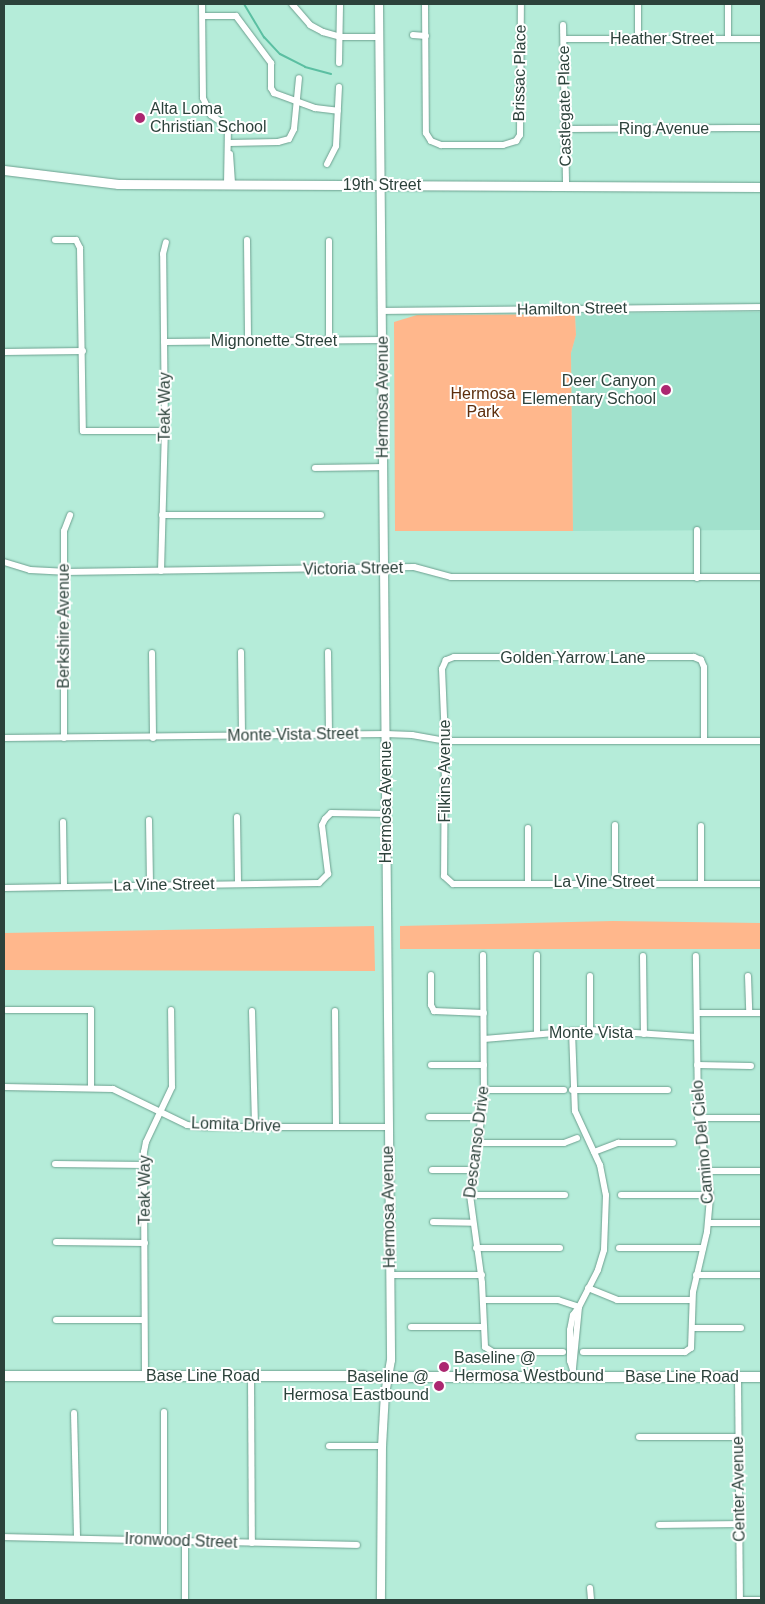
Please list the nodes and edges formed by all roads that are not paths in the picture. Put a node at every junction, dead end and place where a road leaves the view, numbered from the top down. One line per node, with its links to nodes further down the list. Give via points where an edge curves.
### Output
1 (202, 4): 9 (street)
2 (292, 4): 14 (street, via 310,25)
3 (340, 4): 14 (street)
4 (379, 4): 13 (street, Hermosa Avenue)
5 (425, 4): 12 (street)
6 (521, 4): 12 (street, Brissac Place, via 520,135 516,141 503,145 441,145 431,142 426,133)
7 (638, 4): 17 (street)
8 (728, 4): 15 (street)
9 (204, 16): 22 (street, via 236,16 271,62 271,88); 26 (street, via 203,98 211,114 228,127)
10 (563, 25): 16 (street, Castlegate Place)
11 (413, 35): 12 (street)
12 (426, 36)
13 (380, 37): 14 (street); 30 (street, Hermosa Avenue)
14 (340, 38): 19 (street)
15 (728, 38): 17 (street, Heather Street); 18 (street, Heather Street)
16 (564, 39): 17 (street, Heather Street); 25 (street, Castlegate Place)
17 (638, 39)
18 (761, 39)
19 (339, 63)
20 (298, 78): 22 (street)
21 (339, 87): 23 (street)
22 (297, 102): 23 (street); 26 (street, via 294,129 289,138 278,142)
23 (338, 111): 27 (street, via 336,146)
24 (761, 128): 25 (street, Ring Avenue)
25 (567, 129): 31 (street, Castlegate Place)
26 (230, 143): 29 (street)
27 (327, 164)
28 (4, 170): 29 (main road, 19th Street, via 118,184)
29 (230, 184): 30 (main road, 19th Street)
30 (381, 186): 31 (main road, 19th Street); 38 (street, Hermosa Avenue)
31 (566, 187): 32 (main road, 19th Street)
32 (761, 187)
33 (55, 240): 43 (street, via 76,240 80,248)
34 (247, 240): 41 (street)
35 (329, 241): 39 (street)
36 (166, 242): 42 (street, Teak Way, via 163,254)
37 (761, 306): 38 (street, Hamilton Street)
38 (382, 311): 40 (street, Hermosa Avenue)
39 (329, 340): 40 (street, Mignonette Street); 41 (street, Mignonette Street)
40 (383, 340): 47 (street, Hermosa Avenue)
41 (248, 341): 42 (street, Mignonette Street)
42 (164, 342): 45 (street, Teak Way)
43 (83, 351): 44 (street); 45 (street, via 83,432)
44 (4, 352)
45 (165, 431): 49 (street, Teak Way)
46 (315, 468): 47 (street)
47 (384, 468): 53 (street, Hermosa Avenue)
48 (70, 515): 55 (street, Berkshire Avenue, via 64,531)
49 (162, 515): 50 (street); 54 (street, Teak Way)
50 (320, 515)
51 (697, 530): 57 (street)
52 (4, 562): 55 (street, Victoria Street, via 30,570)
53 (385, 567): 54 (street, Victoria Street); 57 (street, Victoria Street, via 414,567 451,577); 63 (street, Hermosa Avenue)
54 (161, 571): 55 (street, Victoria Street)
55 (64, 572): 66 (street, Berkshire Avenue)
56 (761, 577): 57 (street, Victoria Street)
57 (697, 578)
58 (241, 652): 64 (street)
59 (328, 652): 62 (street)
60 (152, 653): 67 (street)
61 (446, 660): 68 (street, Golden Yarrow Lane, via 454,657 694,657 701,660 704,667); 69 (street, Filkins Avenue, via 442,669)
62 (330, 734): 63 (street, Monte Vista Street); 64 (street, Monte Vista Street)
63 (386, 734): 69 (street, Monte Vista Street, via 412,734); 71 (street, Hermosa Avenue)
64 (242, 735): 67 (street, Monte Vista Street)
65 (4, 738): 66 (street, Monte Vista Street)
66 (64, 738): 67 (street, Monte Vista Street)
67 (153, 738)
68 (704, 740): 69 (street, Monte Vista Street); 70 (street, Monte Vista Street)
69 (445, 741): 78 (street, Filkins Avenue, via 444,876)
70 (761, 741)
71 (387, 814): 81 (street, La Vine Street, via 331,813 325,819 322,826 328,874 324,880); 123 (street, Hermosa Avenue)
72 (237, 817): 81 (street)
73 (149, 820): 84 (street)
74 (63, 822): 85 (street)
75 (615, 825): 80 (street)
76 (701, 826): 82 (street)
77 (528, 828): 79 (street)
78 (447, 882): 79 (street, La Vine Street)
79 (528, 882): 80 (street, La Vine Street)
80 (615, 882): 82 (street, La Vine Street)
81 (238, 883): 84 (street, La Vine Street)
82 (701, 883): 83 (street, La Vine Street)
83 (761, 884)
84 (150, 885): 85 (street, La Vine Street)
85 (64, 887): 86 (street, La Vine Street)
86 (4, 888)
87 (483, 955): 98 (street, Descanso Drive)
88 (537, 955): 104 (street)
89 (643, 956): 105 (street)
90 (696, 956): 99 (street, Camino Del Cielo)
91 (431, 975): 98 (street, via 434,1011)
92 (590, 976): 102 (street)
93 (748, 976): 100 (street)
94 (6, 1010): 113 (street, via 90,1010)
95 (171, 1010): 118 (street, Teak Way, via 172,1087)
96 (252, 1011): 125 (street)
97 (335, 1011): 124 (street)
98 (484, 1013): 107 (street, Descanso Drive)
99 (697, 1013): 100 (street); 106 (street, Camino Del Cielo)
100 (749, 1013): 101 (street)
101 (761, 1013)
102 (590, 1030): 103 (street, Monte Vista); 105 (street, Monte Vista)
103 (572, 1031): 104 (street, Monte Vista); 116 (street)
104 (537, 1034): 107 (street, Monte Vista)
105 (644, 1034): 106 (street, Monte Vista)
106 (697, 1037): 110 (street, Camino Del Cielo)
107 (484, 1039): 109 (street, Descanso Drive)
108 (431, 1065): 109 (street)
109 (484, 1065): 114 (street, Descanso Drive)
110 (697, 1066): 111 (street); 121 (street, Camino Del Cielo)
111 (751, 1066)
112 (4, 1086): 113 (street, Lomita Drive)
113 (91, 1087): 118 (street, Lomita Drive, via 130,1095)
114 (485, 1090): 115 (street); 120 (street, Descanso Drive)
115 (564, 1090)
116 (572, 1090): 117 (street); 129 (street, via 577,1118)
117 (668, 1090)
118 (160, 1112): 125 (street, Lomita Drive, via 187,1125); 131 (street, Teak Way, via 146,1142)
119 (429, 1117): 120 (street)
120 (482, 1117): 127 (street, Descanso Drive)
121 (698, 1118): 122 (street); 135 (street, Camino Del Cielo)
122 (761, 1118)
123 (387, 1126): 124 (street, Lomita Drive); 150 (street, Hermosa Avenue)
124 (336, 1127): 125 (street, Lomita Drive)
125 (255, 1128)
126 (577, 1138): 127 (street, via 566,1143)
127 (477, 1143): 133 (street, Descanso Drive)
128 (673, 1143): 129 (street, via 618,1143)
129 (594, 1152): 154 (street, via 605,1184 605,1244 598,1270)
130 (55, 1164): 131 (street)
131 (145, 1164): 145 (street, Teak Way)
132 (432, 1170): 133 (street)
133 (471, 1170): 136 (street, Descanso Drive)
134 (761, 1170): 135 (street)
135 (708, 1171): 138 (street, Camino Del Cielo)
136 (470, 1195): 137 (street); 141 (street, Descanso Drive)
137 (565, 1195)
138 (710, 1195): 139 (street); 142 (street, Camino Del Cielo)
139 (621, 1196)
140 (432, 1222): 141 (street)
141 (472, 1223): 146 (street, Descanso Drive)
142 (708, 1223): 143 (street); 149 (street, Camino Del Cielo)
143 (761, 1223)
144 (56, 1242): 145 (street)
145 (145, 1243): 159 (street, Teak Way)
146 (476, 1248): 147 (street); 151 (street, Descanso Drive)
147 (560, 1248)
148 (619, 1248): 149 (street)
149 (703, 1248): 152 (street, Camino Del Cielo)
150 (390, 1275): 151 (street); 170 (street, Hermosa Avenue)
151 (482, 1275): 155 (street, Descanso Drive)
152 (696, 1275): 153 (street); 156 (street, Camino Del Cielo)
153 (761, 1275)
154 (588, 1288): 156 (street, via 617,1300); 157 (street)
155 (484, 1300): 157 (street, via 558,1300); 161 (street, Descanso Drive)
156 (692, 1300): 162 (street, Camino Del Cielo)
157 (578, 1307): 166 (street); 166 (street, via 570,1330)
158 (56, 1320): 159 (street)
159 (144, 1320): 168 (street, Teak Way)
160 (410, 1327): 161 (street)
161 (484, 1327): 164 (street, Descanso Drive, via 485,1347 493,1352)
162 (692, 1328): 163 (street); 165 (street, Camino Del Cielo, via 691,1348 685,1352)
163 (741, 1328)
164 (563, 1352)
165 (583, 1352)
166 (573, 1372): 170 (main road, Base Line Road); 171 (main road, Base Line Road)
167 (4, 1376): 168 (main road, Base Line Road)
168 (145, 1376): 169 (main road, Base Line Road)
169 (251, 1376): 170 (main road, Base Line Road); 185 (street)
170 (388, 1377): 178 (street, Hermosa Avenue)
171 (738, 1377): 172 (main road, Base Line Road); 176 (street, Center Avenue)
172 (761, 1377)
173 (164, 1412): 183 (street)
174 (74, 1413): 182 (street)
175 (638, 1437): 176 (street)
176 (738, 1437): 179 (street, Center Avenue)
177 (329, 1446): 178 (street)
178 (382, 1446): 189 (street, Hermosa Avenue)
179 (740, 1524): 180 (street); 191 (street, Center Avenue)
180 (659, 1525)
181 (4, 1537): 182 (street, Ironwood Street)
182 (77, 1538): 183 (street, Ironwood Street)
183 (164, 1539): 184 (street, Ironwood Street)
184 (185, 1540): 185 (street, Ironwood Street); 188 (street)
185 (252, 1543): 186 (street, Ironwood Street)
186 (357, 1545)
187 (590, 1588): 190 (street)
188 (185, 1600)
189 (381, 1600)
190 (591, 1600)
191 (742, 1600): 192 (street)
192 (761, 1600)

